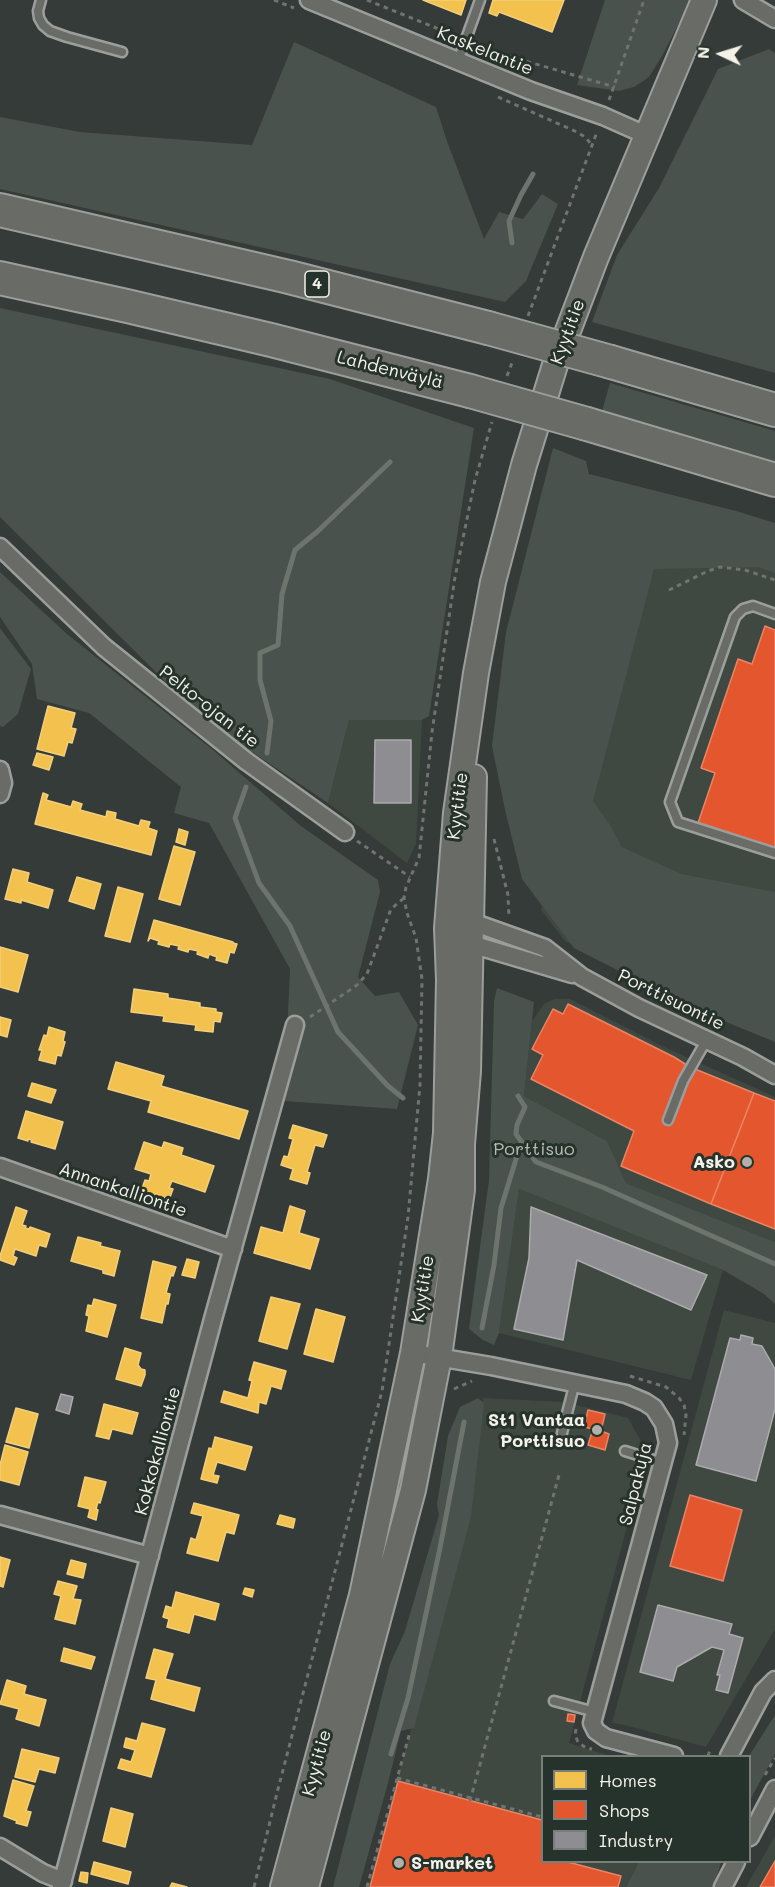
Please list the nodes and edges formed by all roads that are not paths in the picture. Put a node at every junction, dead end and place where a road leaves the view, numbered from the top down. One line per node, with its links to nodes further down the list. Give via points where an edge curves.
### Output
1 (41, 0): 7 (lane, via 39,18 50,31)
2 (309, 0): 8 (street, Kaskelantie)
3 (480, 0): 8 (lane)
4 (704, 0): 9 (main road, Kyytitie)
5 (743, 0): 6 (street)
6 (775, 19)
7 (122, 52)
8 (458, 61): 9 (street, Kaskelantie)
9 (648, 136): 16 (main road, Kyytitie, via 555,365 493,582)
10 (0, 210): 12 (highway, 4, bridge, via 289,277)
11 (0, 278): 13 (highway, Lahdenväylä, bridge, via 260,337 470,391)
12 (766, 405)
13 (775, 480)
14 (0, 548): 19 (street, Pelto-ojan tie, via 113,654 246,761)
15 (775, 614): 20 (lane, via 753,606 735,617 670,802 678,822)
16 (476, 679): 21 (main road, Kyytitie, via 456,813); 22 (main road, Kyytitie)
17 (0, 770): 18 (street)
18 (0, 794)
19 (345, 832)
20 (775, 853)
21 (447, 928): 22 (street, Porttisuontie); 31 (main road, Kyytitie, via 446,1132)
22 (471, 933): 24 (street, Porttisuontie, via 545,948 582,977); 32 (main road, Kyytitie, via 462,1190)
23 (295, 1025): 30 (street, Kokkokalliontie)
24 (706, 1041): 25 (street, Porttisuontie); 28 (lane, via 683,1081)
25 (743, 1057): 26 (street, Porttisuontie); 27 (street, Porttisuontie)
26 (775, 1062)
27 (775, 1075)
28 (668, 1120)
29 (0, 1167): 30 (street, Annankalliontie)
30 (233, 1249): 38 (street, Kokkokalliontie)
31 (413, 1353): 32 (street, Salpakuja); 49 (main road, Kyytitie, via 362,1595)
32 (439, 1357): 33 (street, Salpakuja); 50 (main road, Kyytitie, via 412,1490)
33 (574, 1382): 34 (lane); 36 (street, Salpakuja, via 626,1394 654,1408 664,1424 668,1443)
34 (562, 1433)
35 (625, 1451): 36 (lane)
36 (663, 1463): 41 (street, Salpakuja)
37 (0, 1515): 38 (street)
38 (150, 1556): 48 (street, Kokkokalliontie)
39 (775, 1680): 43 (street, via 763,1692)
40 (554, 1701): 41 (lane)
41 (595, 1712): 42 (street, via 592,1723 596,1731)
42 (654, 1754)
43 (730, 1755)
44 (775, 1789): 45 (street)
45 (751, 1835)
46 (0, 1847): 48 (street)
47 (735, 1863): 51 (street)
48 (62, 1884)
49 (283, 1887)
50 (306, 1887)
51 (723, 1887)

